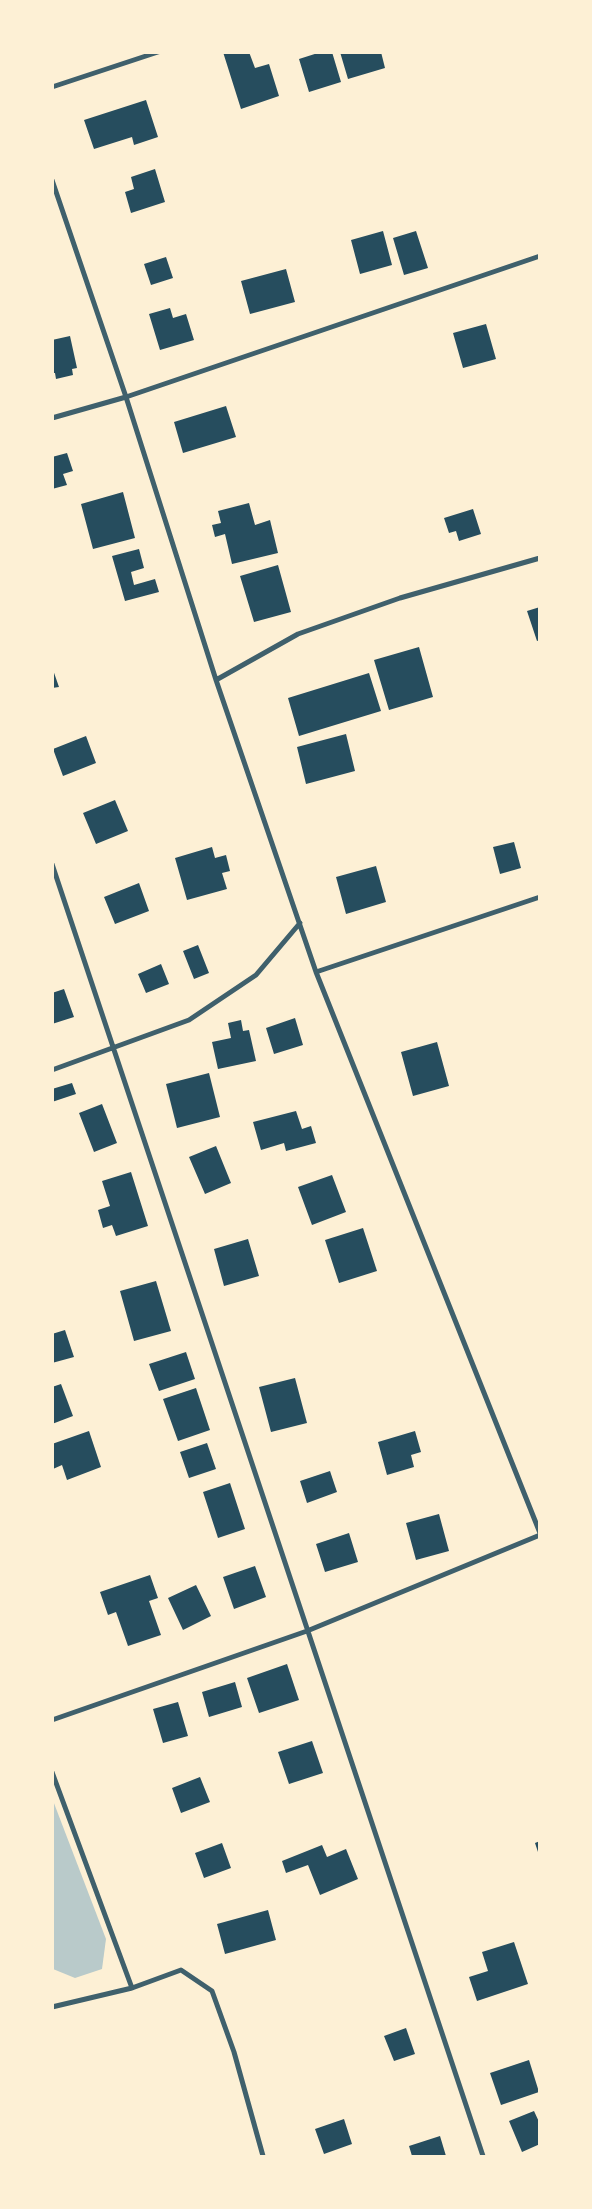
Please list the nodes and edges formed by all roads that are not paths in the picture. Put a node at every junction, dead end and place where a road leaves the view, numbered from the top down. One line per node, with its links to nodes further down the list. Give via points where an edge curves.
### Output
1 (158, 52): 2 (street)
2 (52, 87)
3 (52, 180): 5 (street)
4 (540, 256): 5 (street)
5 (126, 397): 6 (street); 8 (street)
6 (52, 418)
7 (540, 558): 8 (street, via 400,598 298,634)
8 (216, 680): 11 (street)
9 (52, 864): 13 (street)
10 (540, 897): 12 (street)
11 (300, 923): 12 (street); 13 (street, via 256,975 189,1020)
12 (316, 972): 15 (street)
13 (114, 1048): 14 (street); 16 (street)
14 (52, 1070)
15 (540, 1534): 16 (street)
16 (308, 1631): 17 (street); 22 (street)
17 (52, 1720)
18 (52, 1772): 19 (street)
19 (132, 1988): 20 (street); 21 (street, via 181,1970 212,1991 234,2052)
20 (52, 2007)
21 (262, 2156)
22 (483, 2156)

